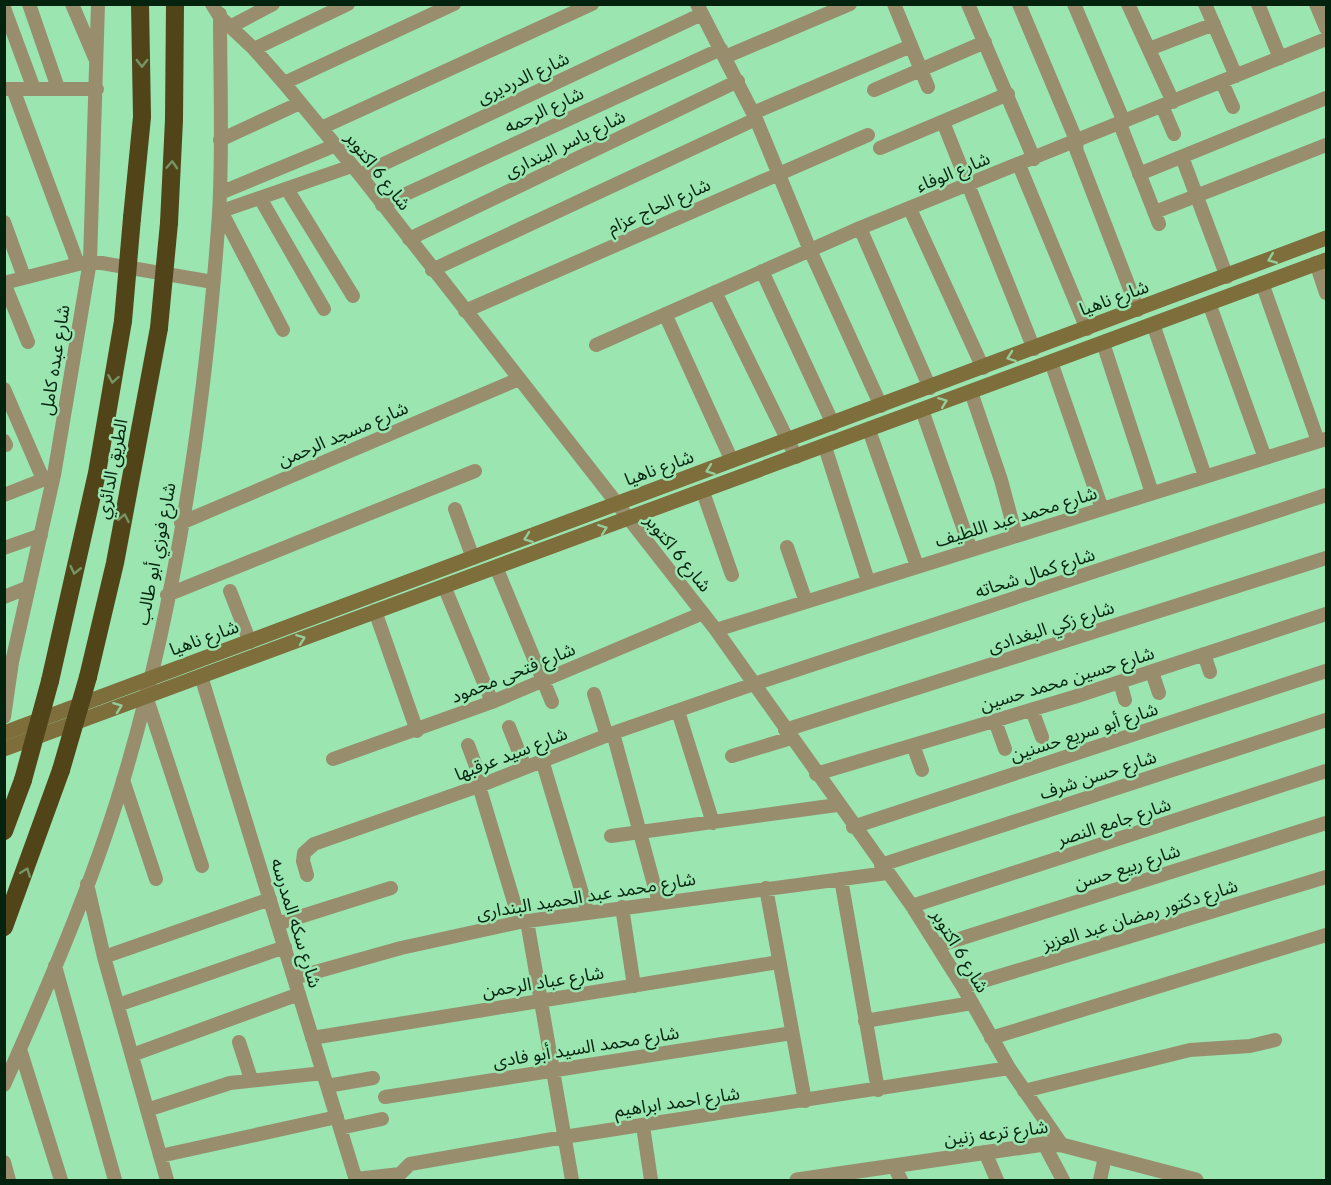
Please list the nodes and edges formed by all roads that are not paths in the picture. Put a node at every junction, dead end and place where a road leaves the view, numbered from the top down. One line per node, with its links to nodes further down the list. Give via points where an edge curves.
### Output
1 (29, 4): 39 (street)
2 (72, 4): 32 (street)
3 (98, 4): 32 (street, شارع عبده كامل)
4 (141, 4): 198 (highway, الطريق الدائري, one-way to 198, bridge, via 142,117 123,321 97,473 50,681)
5 (175, 4): 217 (highway, الطريق الدائري, one-way to 5, bridge, via 62,770 116,562 159,328 169,223)
6 (212, 4): 22 (street, شارع 6 اكتوبر)
7 (273, 4): 22 (street)
8 (348, 4): 28 (street)
9 (454, 4): 37 (street)
10 (592, 4): 52 (street)
11 (850, 4): 30 (street, شارع الرحمه)
12 (894, 4): 27 (street)
13 (968, 4): 26 (street)
14 (1019, 4): 56 (street)
15 (1074, 4): 51 (street)
16 (1128, 4): 29 (street)
17 (1206, 4): 23 (street)
18 (1258, 4): 31 (street)
19 (1316, 4): 24 (street)
20 (4, 8): 41 (street)
21 (700, 9): 30 (street); 63 (street, شارع الدرديرى)
22 (224, 16): 28 (street, شارع 6 اكتوبر); 55 (street, شارع فوزي أبو طالب)
23 (1214, 24): 29 (street); 34 (street)
24 (1326, 28)
25 (1326, 39): 31 (street, شارع الوفاء)
26 (985, 42): 33 (street); 44 (street)
27 (911, 46): 33 (street); 49 (street)
28 (254, 49): 37 (street, شارع 6 اكتوبر)
29 (1149, 49): 47 (street)
30 (723, 53): 35 (street); 71 (street, شارع الرحمه)
31 (1280, 58): 34 (street, شارع الوفاء)
32 (97, 64): 42 (street, شارع عبده كامل)
33 (921, 69): 38 (street); 43 (street)
34 (1236, 76): 36 (street, شارع الوفاء)
35 (738, 81): 49 (street); 77 (street, شارع ياسر البندارى)
36 (1222, 82): 47 (street, شارع الوفاء); 48 (street)
37 (284, 83): 46 (street, شارع 6 اكتوبر)
38 (928, 87)
39 (58, 88): 41 (street); 42 (street)
40 (9, 89): 41 (street); 80 (street)
41 (34, 89)
42 (97, 89): 80 (street, شارع عبده كامل)
43 (874, 90)
44 (1008, 94): 50 (street); 61 (street)
45 (1326, 98): 60 (street)
46 (300, 103): 52 (street, شارع 6 اكتوبر); 55 (street)
47 (1168, 104): 51 (street, شارع الوفاء); 53 (street)
48 (1233, 107)
49 (754, 116): 64 (street); 81 (street)
50 (942, 122): 59 (street); 66 (street)
51 (1122, 123): 56 (street, شارع الوفاء); 65 (street)
52 (321, 128): 57 (street, شارع 6 اكتوبر)
53 (1174, 134)
54 (868, 135): 64 (street, شارع الحاج عزام)
55 (220, 140): 68 (street, شارع فوزي أبو طالب)
56 (1077, 141): 61 (street, شارع الوفاء); 93 (street)
57 (336, 146): 63 (street, شارع 6 اكتوبر); 68 (street)
58 (1326, 146): 69 (street)
59 (880, 148)
60 (1182, 157): 65 (street); 69 (street)
61 (1034, 159): 62 (street, شارع الوفاء)
62 (1019, 165): 66 (street, شارع الوفاء); 97 (street)
63 (356, 170): 67 (street, شارع الدرديرى); 71 (street, شارع 6 اكتوبر)
64 (779, 174): 78 (street); 94 (street, شارع الحاج عزام)
65 (1140, 174): 69 (street, via 1157,218)
66 (969, 186): 72 (street, شارع الوفاء); 102 (street)
67 (287, 189): 70 (street, شارع الدرديرى); 90 (street)
68 (220, 193): 73 (street, شارع فوزي أبو طالب)
69 (1197, 196): 84 (street)
70 (260, 198): 73 (street, شارع الدرديرى); 92 (street)
71 (382, 205): 77 (street, شارع 6 اكتوبر)
72 (910, 209): 75 (street, شارع الوفاء); 104 (street)
73 (220, 212): 85 (street, شارع فوزي أبو طالب); 98 (street)
74 (4, 222): 83 (street)
75 (860, 228): 78 (street, شارع الوفاء); 106 (street)
76 (1326, 238): 84 (main road, شارع ناهيا, one-way to 84)
77 (409, 239): 81 (street, شارع 6 اكتوبر)
78 (810, 250): 82 (street, شارع الوفاء); 109 (street)
79 (1321, 261): 87 (main road, شارع ناهيا); 89 (street)
80 (84, 263): 83 (street); 85 (street); 121 (street, شارع عبده كامل)
81 (432, 270): 94 (street, شارع 6 اكتوبر)
82 (762, 271): 88 (street, شارع الوفاء); 111 (street)
83 (24, 277): 86 (street)
84 (1227, 277): 93 (main road, شارع ناهيا)
85 (213, 282): 130 (street, شارع فوزي أبو طالب)
86 (4, 283): 99 (street)
87 (1262, 284): 91 (main road, شارع ناهيا); 114 (street)
88 (715, 292): 95 (street, شارع الوفاء); 113 (street)
89 (1326, 293)
90 (352, 296)
91 (1209, 303): 96 (main road, شارع ناهيا); 117 (street)
92 (324, 309)
93 (1138, 310): 97 (main road, شارع ناهيا)
94 (465, 311): 105 (street, شارع 6 اكتوبر)
95 (664, 314): 101 (street, شارع الوفاء); 118 (street)
96 (1153, 324): 100 (main road, شارع ناهيا); 120 (street)
97 (1086, 329): 102 (main road, شارع ناهيا)
98 (283, 330)
99 (28, 342)
100 (1103, 343): 103 (main road, شارع ناهيا); 123 (street)
101 (596, 345)
102 (1034, 349): 104 (main road, شارع ناهيا, one-way to 104)
103 (1051, 362): 108 (main road, شارع ناهيا); 128 (street)
104 (983, 368): 106 (main road, شارع ناهيا)
105 (519, 379): 126 (street, شارع 6 اكتوبر); 130 (street, شارع مسجد الرحمن)
106 (930, 388): 109 (main road, شارع ناهيا)
107 (4, 389): 121 (street)
108 (971, 392): 110 (main road, شارع ناهيا, one-way to 108); 132 (street, via 1002,480)
109 (881, 406): 111 (main road, شارع ناهيا)
110 (922, 410): 112 (main road, شارع ناهيا); 135 (street)
111 (833, 424): 113 (main road, شارع ناهيا)
112 (869, 430): 115 (main road, شارع ناهيا); 138 (street)
113 (788, 440): 116 (street); 118 (main road, شارع ناهيا)
114 (1322, 440): 117 (street, شارع محمد عبد اللطيف)
115 (825, 447): 116 (main road, شارع ناهيا); 141 (street)
116 (796, 457): 122 (main road, شارع ناهيا)
117 (1265, 458): 120 (street, شارع محمد عبد اللطيف)
118 (732, 461): 126 (main road, شارع ناهيا, one-way to 126)
119 (475, 471): 146 (street)
120 (1205, 476): 123 (street, شارع محمد عبد اللطيف)
121 (49, 477): 124 (street); 131 (street, شارع عبده كامل)
122 (703, 492): 129 (main road, شارع ناهيا); 140 (street)
123 (1152, 493): 128 (street, شارع محمد عبد اللطيف)
124 (4, 495)
125 (1326, 495): 163 (street, شارع كمال شحاته)
126 (616, 504): 129 (street, شارع 6 اكتوبر); 136 (main road, شارع ناهيا, one-way to 136)
127 (455, 509): 136 (street)
128 (1102, 509): 132 (street, شارع محمد عبد اللطيف)
129 (628, 519): 139 (main road, شارع ناهيا, one-way to 129); 150 (street, شارع 6 اكتوبر)
130 (181, 523): 146 (street, شارع فوزي أبو طالب)
131 (41, 535): 134 (street); 143 (street, شارع عبده كامل)
132 (1016, 536): 135 (street, شارع محمد عبد اللطيف)
133 (787, 547): 148 (street)
134 (4, 548)
135 (971, 550): 138 (street, شارع محمد عبد اللطيف)
136 (473, 558): 144 (main road, شارع ناهيا)
137 (1326, 558): 178 (street, شارع زكي البغدادى)
138 (917, 566): 141 (street, شارع محمد عبد اللطيف)
139 (496, 567): 142 (main road, شارع ناهيا); 161 (street)
140 (732, 575)
141 (868, 582): 148 (street, شارع محمد عبد اللطيف)
142 (444, 586): 144 (main road, شارع ناهيا); 168 (street)
143 (29, 587): 147 (street); 155 (street, شارع عبده كامل)
144 (410, 590): 149 (main road, شارع ناهيا); 153 (main road, شارع ناهيا)
145 (230, 591): 153 (street)
146 (167, 595): 160 (street, شارع فوزي أبو طالب)
147 (4, 597)
148 (806, 602): 152 (street, شارع محمد عبد اللطيف)
149 (375, 611): 159 (main road, شارع ناهيا, one-way to 149); 176 (street)
150 (703, 613): 152 (street, شارع 6 اكتوبر); 161 (street, شارع فتحى محمود)
151 (1326, 614): 154 (street, شارع حسين محمد حسين)
152 (716, 630): 163 (street, شارع 6 اكتوبر)
153 (250, 642): 160 (main road, شارع ناهيا)
154 (1204, 654): 157 (street, شارع حسين محمد حسين); 158 (street)
155 (8, 663): 172 (street, شارع عبده كامل)
156 (1326, 671): 197 (street, شارع أبو سريع حسنين)
157 (1152, 672): 162 (street, شارع حسين محمد حسين); 164 (street)
158 (1210, 672)
159 (201, 676): 166 (main road, شارع ناهيا); 210 (street, شارع سكه المدرسه)
160 (149, 679): 166 (street, شارع فوزي أبو طالب); 177 (main road, شارع ناهيا)
161 (544, 681): 168 (street, شارع فتحى محمود); 169 (street)
162 (1120, 682): 167 (street); 170 (street, شارع حسين محمد حسين)
163 (754, 684): 171 (street, شارع سيد عرقبها); 178 (street, شارع 6 اكتوبر)
164 (1159, 693)
165 (594, 694): 179 (street)
166 (145, 697): 183 (main road, شارع ناهيا, one-way to 166); 192 (street, شارع فوزي أبو طالب); 201 (street)
167 (1125, 700)
168 (492, 702): 176 (street, شارع فتحى محمود)
169 (552, 702)
170 (1032, 710): 174 (street, شارع حسين محمد حسين); 180 (street)
171 (678, 711): 179 (street, شارع سيد عرقبها); 195 (street)
172 (4, 717)
173 (1326, 720): 202 (street, شارع حسن شرف)
174 (995, 721): 182 (street, شارع حسين محمد حسين); 184 (street)
175 (508, 727): 188 (street)
176 (417, 731): 186 (street, شارع فتحى محمود)
177 (4, 732)
178 (788, 734): 185 (street, شارع زكي البغدادى); 191 (street, شارع 6 اكتوبر)
179 (610, 735): 187 (street, شارع سيد عرقبها); 199 (street)
180 (1042, 737)
181 (468, 745): 193 (street)
182 (913, 745): 189 (street); 191 (street, شارع حسين محمد حسين)
183 (4, 749)
184 (1005, 749)
185 (732, 756)
186 (333, 759)
187 (542, 760): 188 (street, شارع سيد عرقبها); 214 (street)
188 (525, 767): 193 (street, شارع سيد عرقبها)
189 (922, 770)
190 (1326, 771): 212 (street, شارع جامع النصر)
191 (816, 774): 194 (street, شارع 6 اكتوبر)
192 (123, 780): 205 (street); 207 (street, شارع فوزي أبو طالب)
193 (481, 786): 203 (street, شارع سيد عرقبها, via 314,844 304,853); 215 (street)
194 (837, 805): 195 (street); 197 (street, شارع 6 اكتوبر)
195 (713, 823): 199 (street)
196 (1326, 823): 219 (street, شارع ربيع حسن)
197 (853, 827): 202 (street, شارع 6 اكتوبر)
198 (4, 831)
199 (639, 832): 200 (street); 211 (street)
200 (611, 836)
201 (202, 866)
202 (884, 869): 206 (street, شارع محمد عبد الحميد البندارى); 212 (street, شارع 6 اكتوبر)
203 (307, 875)
204 (1326, 878): 226 (street, شارع دكتور رمضان عبد العزيز)
205 (156, 879)
206 (841, 879): 209 (street, شارع محمد عبد الحميد البندارى); 231 (street)
207 (87, 884): 221 (street); 223 (street, شارع فوزي أبو طالب)
208 (391, 888): 216 (street)
209 (766, 888): 211 (street, شارع محمد عبد الحميد البندارى); 222 (street)
210 (270, 899): 216 (street, شارع سكه المدرسه); 221 (street)
211 (659, 903): 213 (street, شارع محمد عبد الحميد البندارى)
212 (912, 906): 219 (street, شارع 6 اكتوبر)
213 (622, 907): 214 (street, شارع محمد عبد الحميد البندارى); 225 (street)
214 (588, 913): 215 (street, شارع محمد عبد الحميد البندارى)
215 (523, 922): 224 (street, شارع محمد عبد الحميد البندارى, via 401,948); 228 (street)
216 (277, 924): 220 (street, شارع سكه المدرسه)
217 (4, 927)
218 (1326, 935): 234 (street)
219 (938, 946): 226 (street, شارع 6 اكتوبر)
220 (285, 947): 224 (street, شارع سكه المدرسه); 230 (street)
221 (104, 957): 230 (street)
222 (779, 962): 225 (street, شارع عباد الرحمن); 232 (street)
223 (55, 966): 237 (street, شارع فوزي أبو طالب); 263 (street)
224 (294, 978): 227 (street, شارع سكه المدرسه)
225 (634, 986): 228 (street, شارع عباد الرحمن)
226 (963, 987): 229 (street, شارع 6 اكتوبر)
227 (299, 994): 233 (street, شارع سكه المدرسه); 238 (street)
228 (541, 1001): 233 (street, شارع عباد الرحمن); 240 (street)
229 (972, 1004): 231 (street); 234 (street, شارع 6 اكتوبر)
230 (118, 1005): 238 (street)
231 (865, 1021): 245 (street)
232 (792, 1033): 240 (street, شارع محمد السيد أبو فادى); 248 (street)
233 (312, 1038): 243 (street, شارع سكه المدرسه)
234 (991, 1038): 239 (street, شارع 6 اكتوبر)
235 (1275, 1040): 246 (street, via 1250,1046 1190,1050)
236 (239, 1042): 242 (street)
237 (20, 1049): 244 (street, شارع فوزي أبو طالب); 262 (street)
238 (132, 1055): 249 (street)
239 (1009, 1068): 245 (street, شارع احمد ابراهيم); 246 (street, شارع 6 اكتوبر)
240 (553, 1070): 247 (street, شارع محمد السيد أبو فادى); 253 (street)
241 (373, 1078): 243 (street)
242 (250, 1079): 243 (street); 249 (street)
243 (325, 1080): 251 (street, شارع سكه المدرسه)
244 (4, 1085)
245 (878, 1090): 248 (street, شارع احمد ابراهيم)
246 (1024, 1091): 255 (street, شارع 6 اكتوبر)
247 (385, 1097)
248 (805, 1101): 252 (street, شارع احمد ابراهيم)
249 (147, 1110): 257 (street)
250 (382, 1119): 251 (street)
251 (338, 1122): 257 (street); 265 (street, شارع سكه المدرسه)
252 (643, 1126): 253 (street, شارع احمد ابراهيم); 267 (street)
253 (564, 1137): 265 (street, شارع احمد ابراهيم, via 410,1164 400,1174); 266 (street)
254 (1044, 1144): 255 (street, شارع ترعه زنين); 256 (street, شارع ترعه زنين); 271 (street)
255 (1062, 1145): 258 (street, شارع ترعه زنين)
256 (985, 1152): 260 (street, شارع ترعه زنين); 270 (street)
257 (160, 1156): 264 (street)
258 (1104, 1157): 272 (street); 273 (street, شارع ترعه زنين)
259 (4, 1162): 261 (street)
260 (894, 1166): 268 (street, شارع ترعه زنين); 269 (street)
261 (9, 1180)
262 (61, 1180)
263 (115, 1180)
264 (167, 1180)
265 (356, 1180)
266 (572, 1180)
267 (651, 1180)
268 (797, 1180)
269 (901, 1180)
270 (997, 1180)
271 (1064, 1180)
272 (1100, 1180)
273 (1196, 1180)

